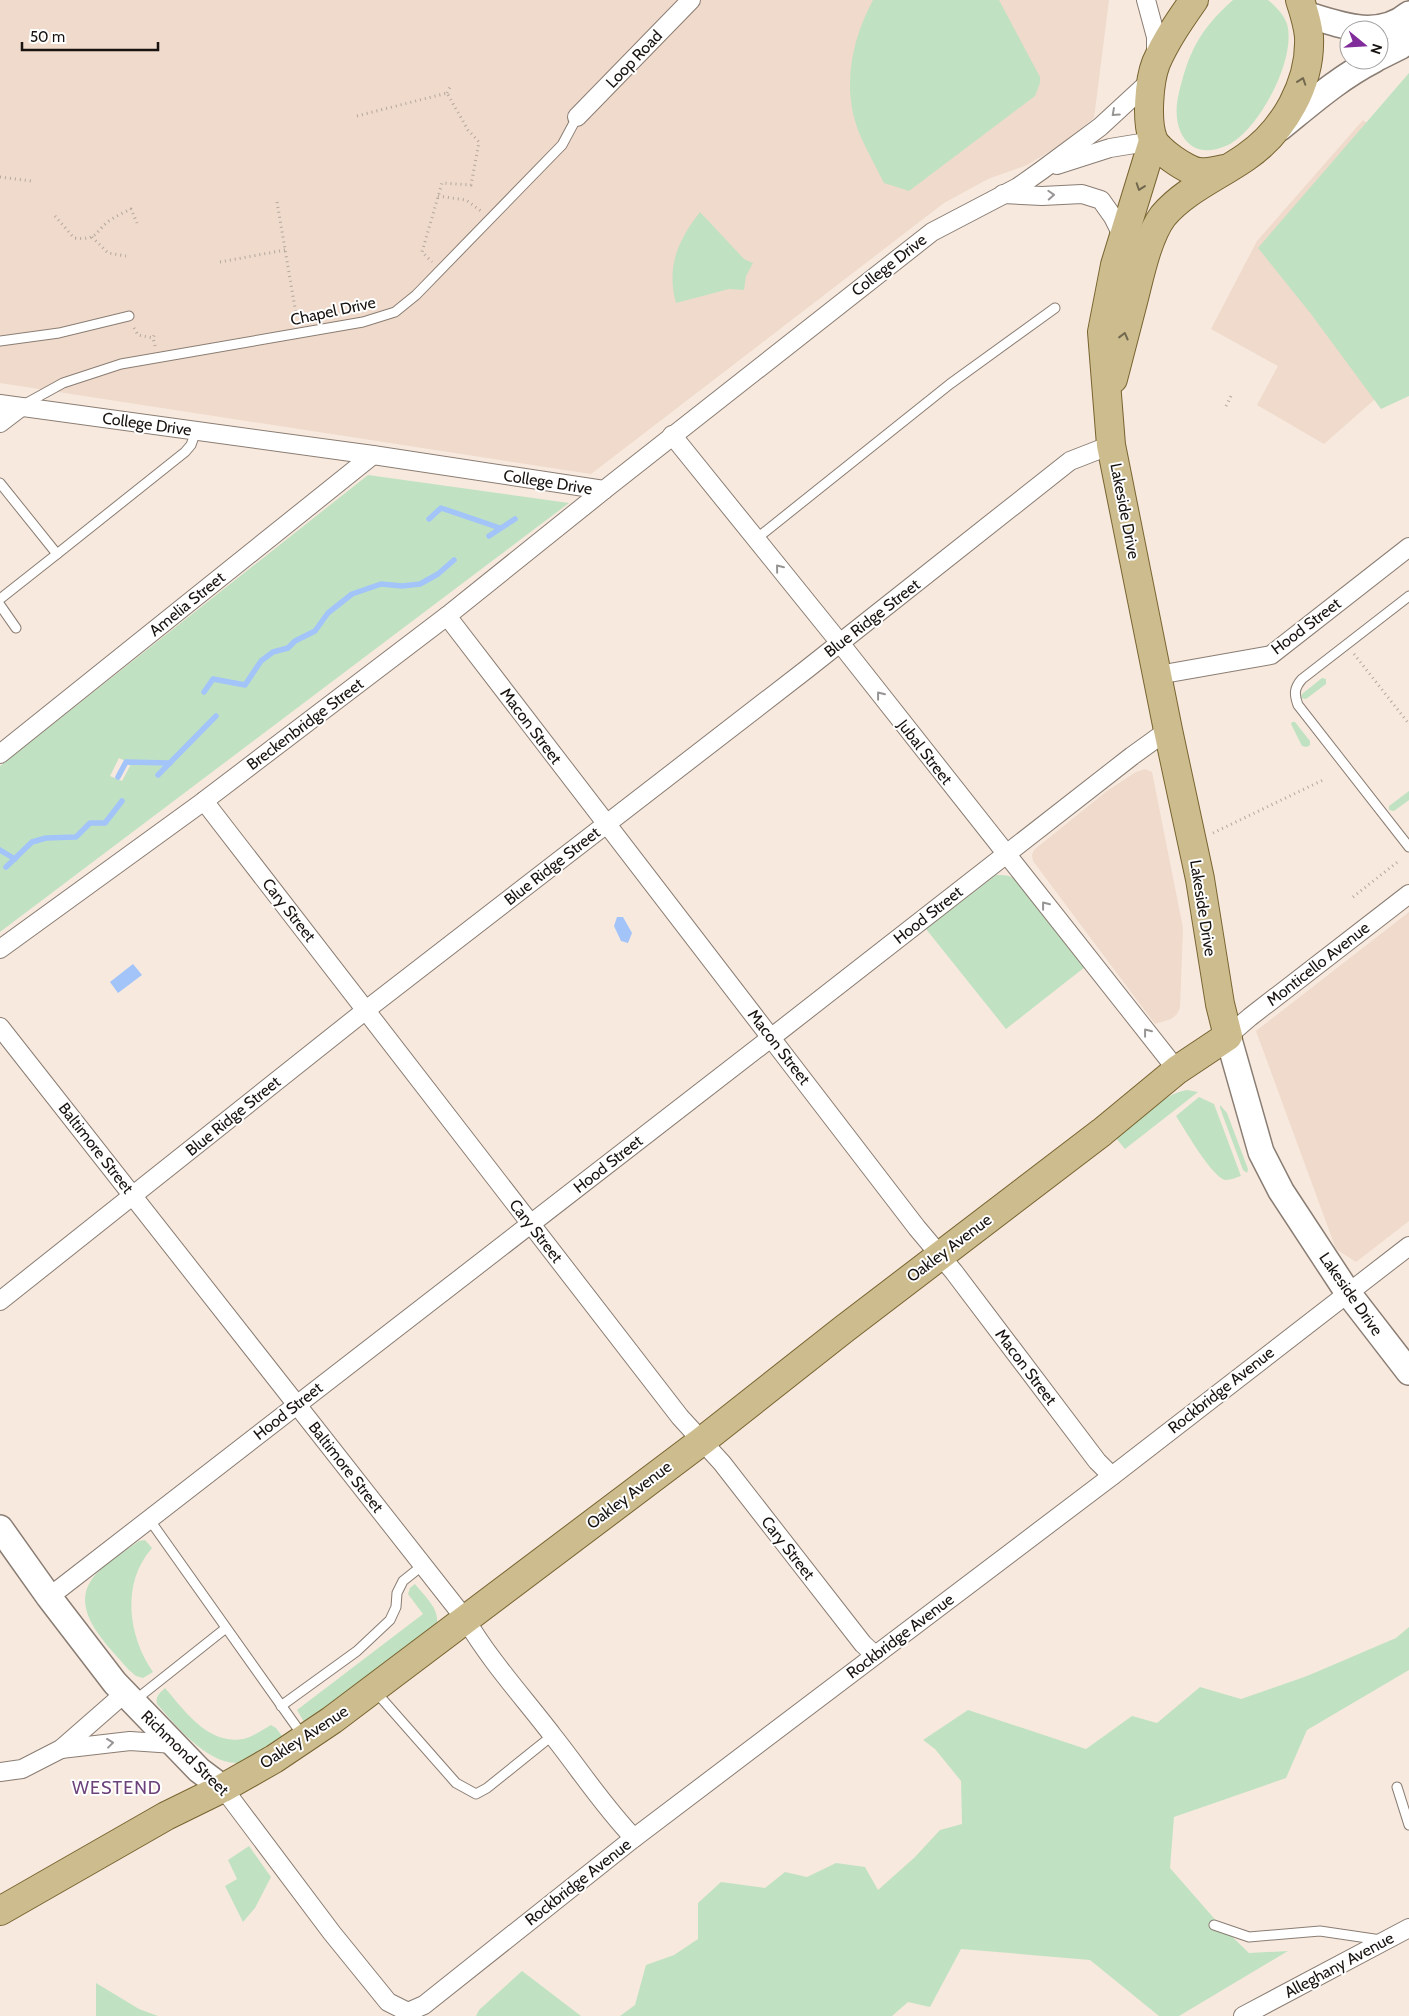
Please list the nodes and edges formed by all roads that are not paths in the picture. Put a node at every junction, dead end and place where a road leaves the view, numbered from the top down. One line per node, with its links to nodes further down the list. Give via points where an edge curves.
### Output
1 (691, 0): 10 (street, Loop Road)
2 (1146, 0): 9 (street, via 1156,37)
3 (1194, 0): 9 (main road, via 1173,29)
4 (1301, 4): 5 (main road, via 1352,28 1375,29 1401,21); 11 (main road, Lakeside Drive, one-way to 4, via 1287,114 1308,58 1309,36)
5 (1409, 14)
6 (1409, 38): 7 (main road)
7 (1389, 52)
8 (1353, 70): 11 (main road)
9 (1154, 72): 12 (main road, via 1149,118); 14 (street, College Drive, one-way to 14, via 1100,127)
10 (577, 117): 22 (lane, Chapel Drive, via 562,145 416,295 395,312 364,322 121,364 63,383)
11 (1271, 136): 13 (main road, Lakeside Drive)
12 (1153, 141): 13 (main road, via 1176,162 1198,172); 14 (street, College Drive, via 1110,148); 16 (main road, Lakeside Drive, one-way to 16)
13 (1227, 169): 20 (main road, Lakeside Drive, one-way to 13, via 1146,252 1163,217 1199,185)
14 (1042, 170): 15 (street, College Drive)
15 (1002, 194): 16 (street, one-way to 16, via 1082,194 1102,200); 25 (street, College Drive, via 932,232)
16 (1123, 237): 20 (main road, Lakeside Drive, via 1114,265 1102,332)
17 (1055, 308): 30 (lane, via 950,384)
18 (128, 317): 19 (lane)
19 (0, 342)
20 (1108, 400): 26 (main road, Lakeside Drive)
21 (0, 404): 22 (street, College Drive)
22 (20, 407): 23 (street); 24 (street, College Drive)
23 (0, 423)
24 (196, 431): 27 (street, College Drive); 32 (lane, via 185,452)
25 (672, 435): 29 (street, College Drive); 30 (street, Jubal Street)
26 (1112, 445): 38 (street, Blue Ridge Street, via 1070,461); 39 (main road, Lakeside Drive)
27 (373, 455): 29 (street, College Drive); 41 (street, Amelia Street)
28 (0, 483): 32 (lane)
29 (604, 490): 36 (street, Breckenbridge Street)
30 (756, 539): 38 (street, Jubal Street, one-way to 30)
31 (1409, 547): 39 (street, Hood Street, via 1271,655)
32 (57, 554): 34 (lane)
33 (1409, 596): 44 (lane, via 1302,679 1295,687 1295,697)
34 (0, 599)
35 (0, 604): 37 (lane)
36 (447, 616): 42 (street, Breckenbridge Street); 43 (street, Macon Street)
37 (16, 628)
38 (840, 643): 43 (street, Blue Ridge Street); 45 (street, Jubal Street, one-way to 38)
39 (1158, 675): 40 (main road, Lakeside Drive)
40 (1168, 730): 45 (street, Hood Street); 50 (main road, Lakeside Drive, via 1200,879)
41 (0, 754)
42 (204, 800): 47 (street, Breckenbridge Street); 48 (street, Cary Street)
43 (606, 825): 48 (street, Blue Ridge Street); 51 (street, Macon Street)
44 (1409, 846)
45 (1005, 854): 51 (street, Hood Street); 52 (street, Jubal Street, one-way to 45)
46 (1409, 894): 50 (street, Monticello Avenue)
47 (0, 950)
48 (366, 1010): 53 (street, Blue Ridge Street); 54 (street, Cary Street)
49 (0, 1027): 53 (street, Baltimore Street)
50 (1228, 1036): 52 (main road, Oakley Avenue); 57 (main road, Lakeside Drive, via 1262,1152 1281,1191)
51 (772, 1037): 54 (street, Hood Street); 56 (street, Macon Street)
52 (1177, 1070): 56 (main road, Oakley Avenue, via 1102,1132)
53 (134, 1195): 58 (street, Blue Ridge Street); 60 (street, Baltimore Street)
54 (531, 1224): 60 (street, Hood Street); 61 (street, Cary Street)
55 (1409, 1246): 57 (street, Rockbridge Avenue)
56 (940, 1255): 61 (main road, Oakley Avenue); 62 (street, Macon Street, via 1097,1461)
57 (1348, 1293): 59 (main road, Lakeside Drive); 62 (street, Rockbridge Avenue)
58 (0, 1302)
59 (1409, 1372)
60 (297, 1404): 63 (street, Hood Street); 65 (street, Baltimore Street)
61 (702, 1441): 67 (main road, Oakley Avenue); 69 (street, Cary Street)
62 (1112, 1476): 69 (street, Rockbridge Avenue)
63 (148, 1519): 66 (street, Hood Street); 68 (lane)
64 (0, 1528): 66 (main road, Richmond Street)
65 (423, 1564): 67 (street, Baltimore Street); 72 (lane, via 403,1581 396,1593 396,1607 390,1620 357,1651)
66 (49, 1597): 71 (main road, Richmond Street)
67 (466, 1620): 70 (main road, Oakley Avenue); 73 (street, Baltimore Street, via 483,1649)
68 (226, 1628): 71 (lane); 72 (lane)
69 (875, 1655): 81 (street, Rockbridge Avenue)
70 (373, 1689): 73 (lane, via 456,1783 476,1794); 74 (main road, Oakley Avenue)
71 (129, 1698): 75 (main road, Richmond Street); 76 (street)
72 (282, 1706): 74 (lane)
73 (553, 1736): 81 (street, Baltimore Street, via 618,1822)
74 (305, 1738): 78 (main road, Oakley Avenue)
75 (174, 1744): 76 (street, one-way to 75, via 130,1741); 78 (main road, Richmond Street, via 199,1770)
76 (61, 1749): 77 (street, via 22,1769)
77 (0, 1772)
78 (223, 1788): 82 (main road, Oakley Avenue, via 166,1816); 86 (street, Richmond Street)
79 (1397, 1788): 80 (lane)
80 (1409, 1825)
81 (634, 1838): 86 (street, Rockbridge Avenue, via 424,2004 408,2012)
82 (0, 1912)
83 (1214, 1925): 85 (lane, via 1250,1937 1320,1931)
84 (1409, 1928): 85 (street, Alleghany Avenue)
85 (1384, 1941): 87 (street, Alleghany Avenue)
86 (388, 2002)
87 (1243, 2016)

